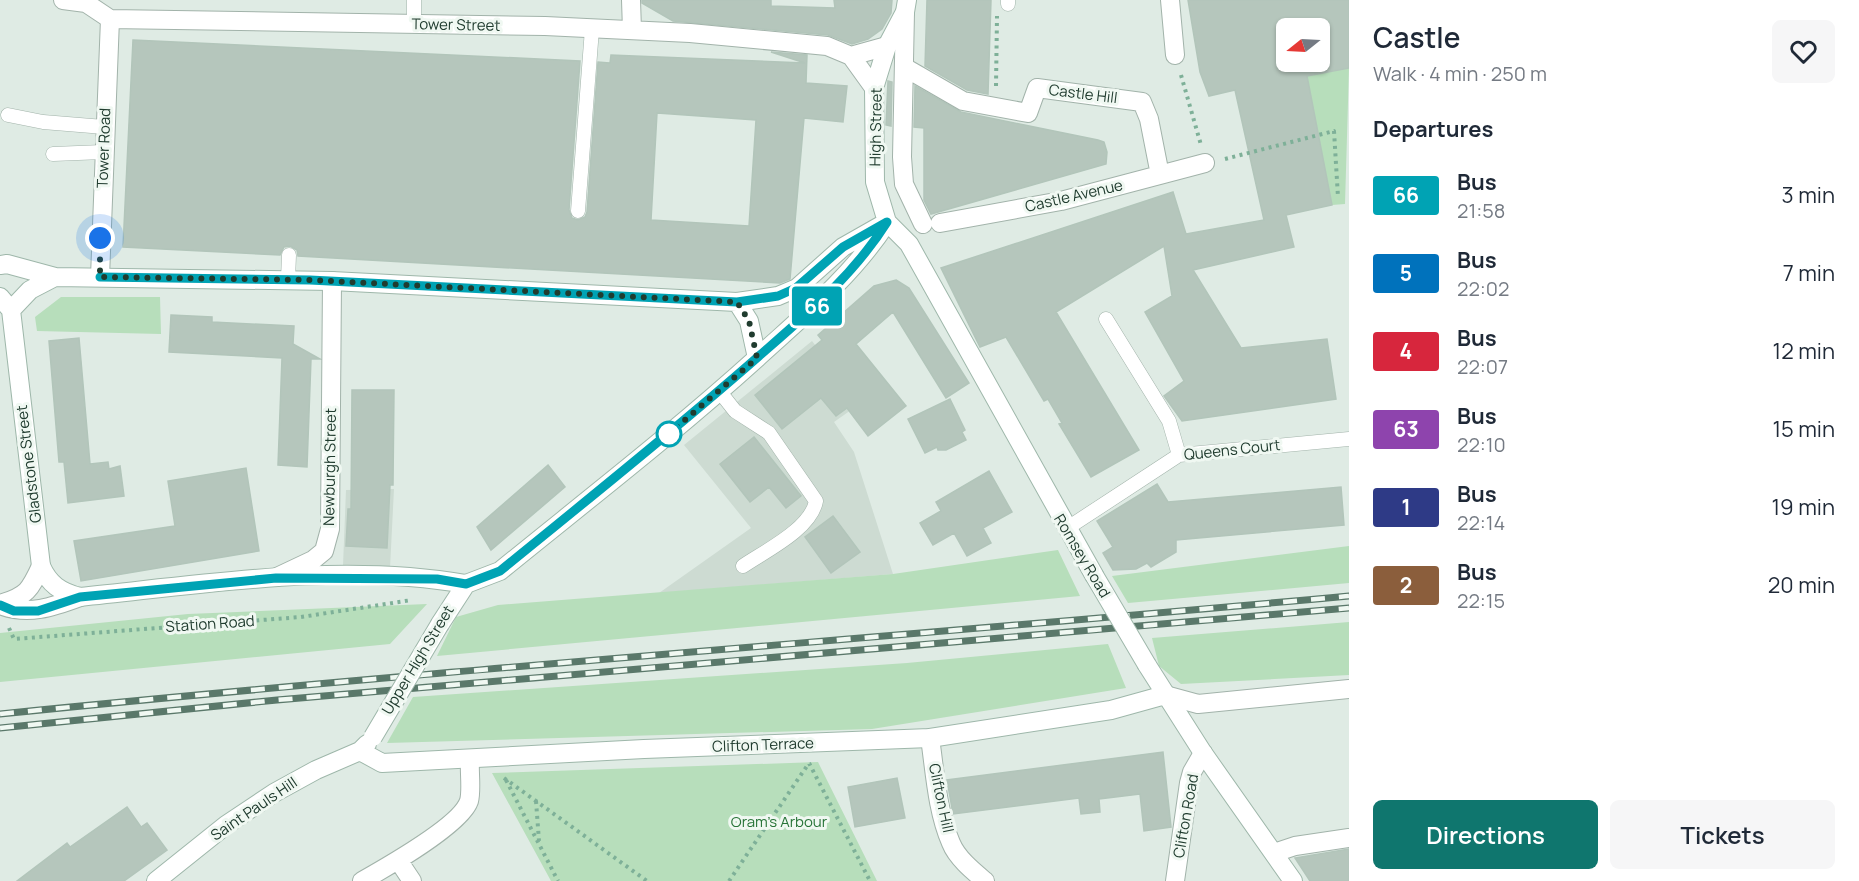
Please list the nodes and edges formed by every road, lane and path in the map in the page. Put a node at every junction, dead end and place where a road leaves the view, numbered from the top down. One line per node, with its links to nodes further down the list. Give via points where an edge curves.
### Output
1 (63, 0): 7 (main road, via 86,3)
2 (414, 0): 8 (lane)
3 (631, 0): 10 (main road)
4 (1170, 0): 12 (main road)
5 (1004, 5): 16 (path)
6 (906, 6): 11 (main road, High Street); 14 (main road)
7 (110, 19): 8 (main road, Tower Street); 19 (main road, Tower Road)
8 (414, 24): 9 (main road, Tower Street)
9 (592, 29): 10 (main road, Tower Street); 25 (lane)
10 (632, 30): 13 (main road, Tower Street, via 827,46)
11 (887, 46): 13 (main road); 15 (main road, High Street)
12 (1175, 55): 18 (path)
13 (851, 56): 15 (main road)
14 (904, 67): 16 (main road, Castle Hill, via 963,101); 23 (main road, Castle Avenue, via 904,184 932,223 1061,201)
15 (874, 88): 26 (main road, High Street, via 875,182)
16 (995, 107): 23 (main road, Castle Hill, via 1028,113 1037,88 1142,102)
17 (8, 115): 19 (lane)
18 (1195, 125)
19 (104, 127): 20 (main road, Tower Road)
20 (104, 152): 21 (lane); 30 (main road, Tower Road)
21 (53, 154)
22 (1205, 163): 23 (main road, Castle Avenue); 24 (path, via 1334,131)
23 (1160, 176)
24 (1338, 197)
25 (578, 211)
26 (887, 222): 33 (main road, via 843,247 796,288 778,296); 36 (main road, via 856,265 813,310); 40 (main road, Romsey Road, via 909,244)
27 (289, 255): 31 (lane)
28 (0, 265): 29 (main road)
29 (55, 277): 30 (main road); 34 (main road, Gladstone Street)
30 (100, 277): 31 (main road)
31 (288, 279): 32 (main road)
32 (332, 281): 33 (main road); 43 (main road, Newburgh Street, via 330,529 324,551)
33 (737, 302): 36 (main road, via 749,321)
34 (6, 304): 41 (main road, Gladstone Street)
35 (1106, 320): 39 (lane, via 1170,421)
36 (757, 358): 37 (main road)
37 (720, 392): 42 (lane, via 735,411 769,433 816,501 814,511 789,536); 44 (main road, via 500,571)
38 (1349, 439): 39 (lane, Queens Court)
39 (1179, 454): 40 (lane, Queens Court)
40 (1066, 529): 49 (main road, Romsey Road, bridge)
41 (41, 566): 45 (main road, via 57,588); 47 (main road, via 25,594)
42 (742, 566)
43 (276, 578): 44 (main road, via 437,579); 45 (main road)
44 (466, 584): 52 (main road, Upper High Street, bridge, via 373,737)
45 (80, 597): 47 (main road, via 38,611)
46 (416, 599): 47 (path, Station Road, via 301,617 14,639)
47 (2, 609)
48 (1349, 689): 49 (main road, via 1198,704)
49 (1165, 695): 50 (main road, Clifton Terrace, via 1121,708); 53 (main road, Romsey Road)
50 (930, 738): 51 (main road, Clifton Terrace); 69 (main road, Clifton Hill, via 951,844 967,866)
51 (811, 744): 54 (main road, Clifton Terrace); 55 (path)
52 (360, 751): 54 (main road, Clifton Terrace, via 382,763); 62 (main road, Saint Pauls Hill, via 274,793 226,825)
53 (1203, 753): 60 (main road, Romsey Road); 70 (main road, Clifton Road, via 1189,783)
54 (470, 760): 56 (path); 61 (main road, via 469,801 458,817)
55 (809, 763): 67 (path); 68 (path)
56 (506, 779): 57 (path); 59 (path)
57 (536, 801): 59 (path); 66 (path)
58 (1349, 838): 60 (main road)
59 (539, 844): 65 (path)
60 (1274, 853): 71 (main road, Romsey Road)
61 (398, 860): 63 (main road); 64 (main road)
62 (156, 881)
63 (362, 881)
64 (412, 881)
65 (558, 881)
66 (647, 881)
67 (729, 881)
68 (870, 881)
69 (985, 881)
70 (1175, 881)
71 (1293, 881)

